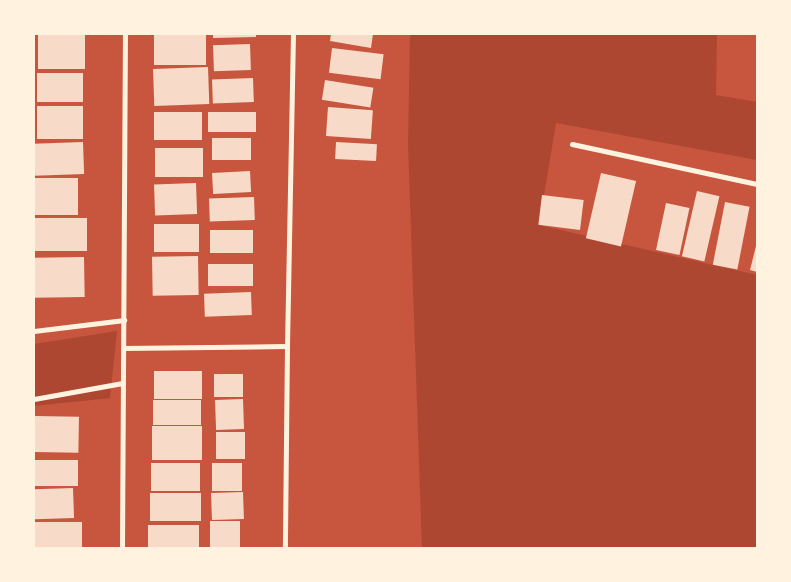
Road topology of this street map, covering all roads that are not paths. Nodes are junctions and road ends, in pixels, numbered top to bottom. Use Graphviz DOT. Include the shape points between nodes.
graph roads {
  1 [pos="125,34"];
  2 [pos="293,34"];
  3 [pos="572,144"];
  4 [pos="757,184"];
  5 [pos="124,320"];
  6 [pos="34,331"];
  7 [pos="287,346"];
  8 [pos="123,348"];
  9 [pos="123,383"];
  10 [pos="34,399"];
  11 [pos="122,548"];
  12 [pos="285,548"];
  1 -- 5 [label="street"];
  2 -- 7 [label="street"];
  3 -- 4 [label="street"];
  5 -- 6 [label="street"];
  5 -- 8 [label="street"];
  7 -- 8 [label="street"];
  7 -- 12 [label="street"];
  8 -- 9 [label="street"];
  9 -- 10 [label="street"];
  9 -- 11 [label="street"];
}
